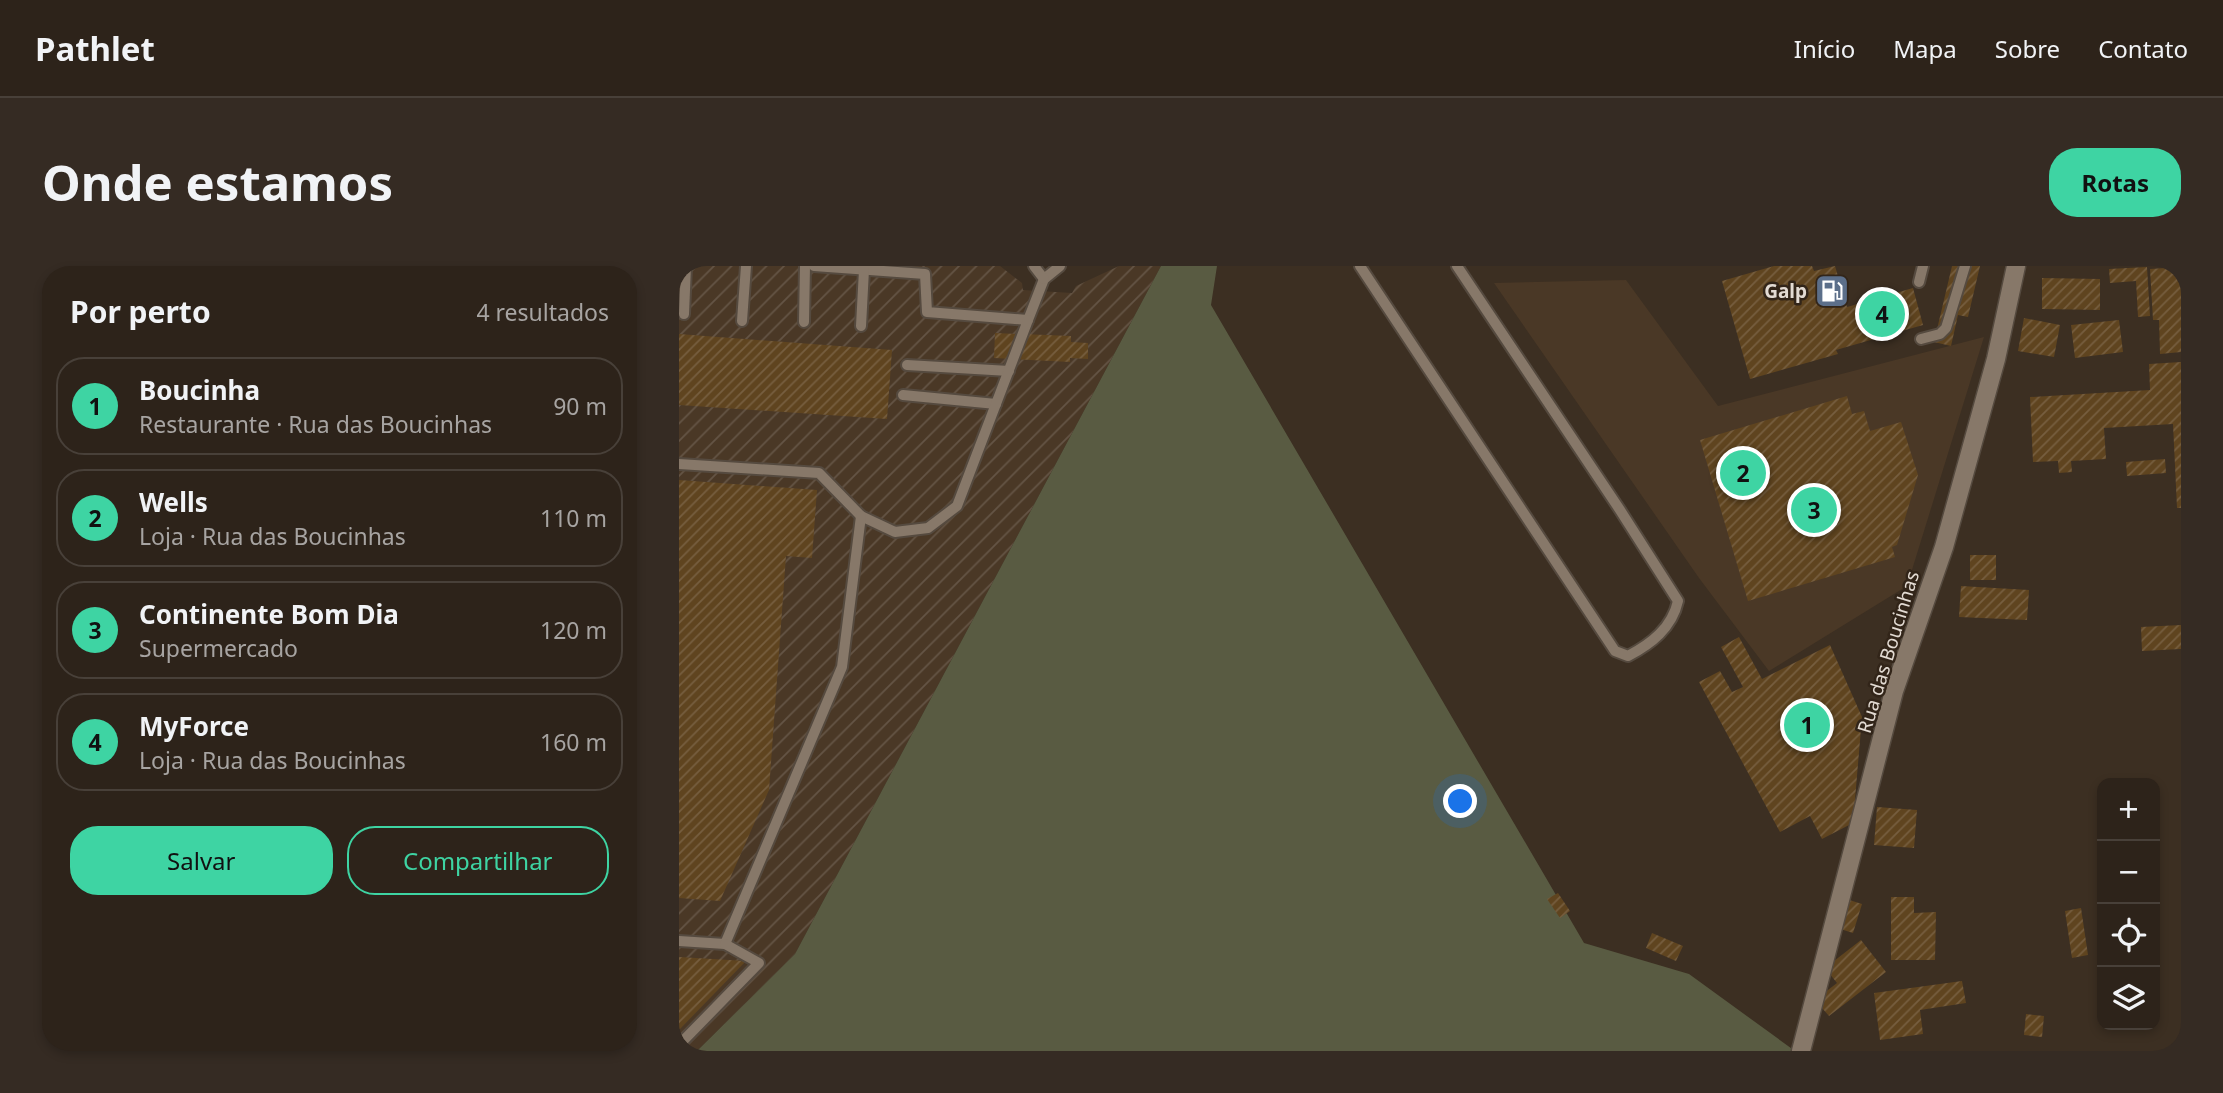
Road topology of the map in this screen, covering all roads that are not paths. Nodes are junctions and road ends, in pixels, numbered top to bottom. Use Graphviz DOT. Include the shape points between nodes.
graph roads {
  1 [pos="686,266"];
  2 [pos="746,266"];
  3 [pos="805,266"];
  4 [pos="814,266"];
  5 [pos="1034,266"];
  6 [pos="1059,266"];
  7 [pos="1360,266"];
  8 [pos="1457,266"];
  9 [pos="1923,266"];
  10 [pos="1965,266"];
  11 [pos="2016,266"];
  12 [pos="864,270"];
  13 [pos="1045,279"];
  14 [pos="1919,282"];
  15 [pos="684,314"];
  16 [pos="1028,320"];
  17 [pos="742,321"];
  18 [pos="804,322"];
  19 [pos="861,326"];
  20 [pos="1921,339"];
  21 [pos="907,366"];
  22 [pos="1009,371"];
  23 [pos="903,395"];
  24 [pos="996,404"];
  25 [pos="679,464"];
  26 [pos="861,516"];
  27 [pos="679,940"];
  28 [pos="725,944"];
  29 [pos="679,1045"];
  30 [pos="1801,1051"];
  1 -- 15 [label="lane"];
  2 -- 17 [label="lane"];
  3 -- 18 [label="lane"];
  4 -- 12 [label="lane"];
  5 -- 13 [label="lane"];
  6 -- 13 [label="lane"];
  7 -- 8 [label="lane" via="1615,651 1628,656 1662,632 1678,601"];
  9 -- 14 [label="lane"];
  10 -- 20 [label="lane" via="1946,328"];
  11 -- 30 [label="street, Rua das Boucinhas" via="1996,359 1944,547 1894,691"];
  12 -- 16 [label="lane" via="925,274 927,312"];
  12 -- 19 [label="lane"];
  13 -- 16 [label="lane"];
  16 -- 22 [label="lane"];
  21 -- 22 [label="lane"];
  22 -- 24 [label="lane"];
  23 -- 24 [label="lane"];
  24 -- 26 [label="lane" via="957,506 929,528 895,532"];
  25 -- 26 [label="lane" via="819,473"];
  26 -- 28 [label="lane" via="842,667"];
  27 -- 28 [label="lane"];
  28 -- 29 [label="lane" via="759,963"];
}
